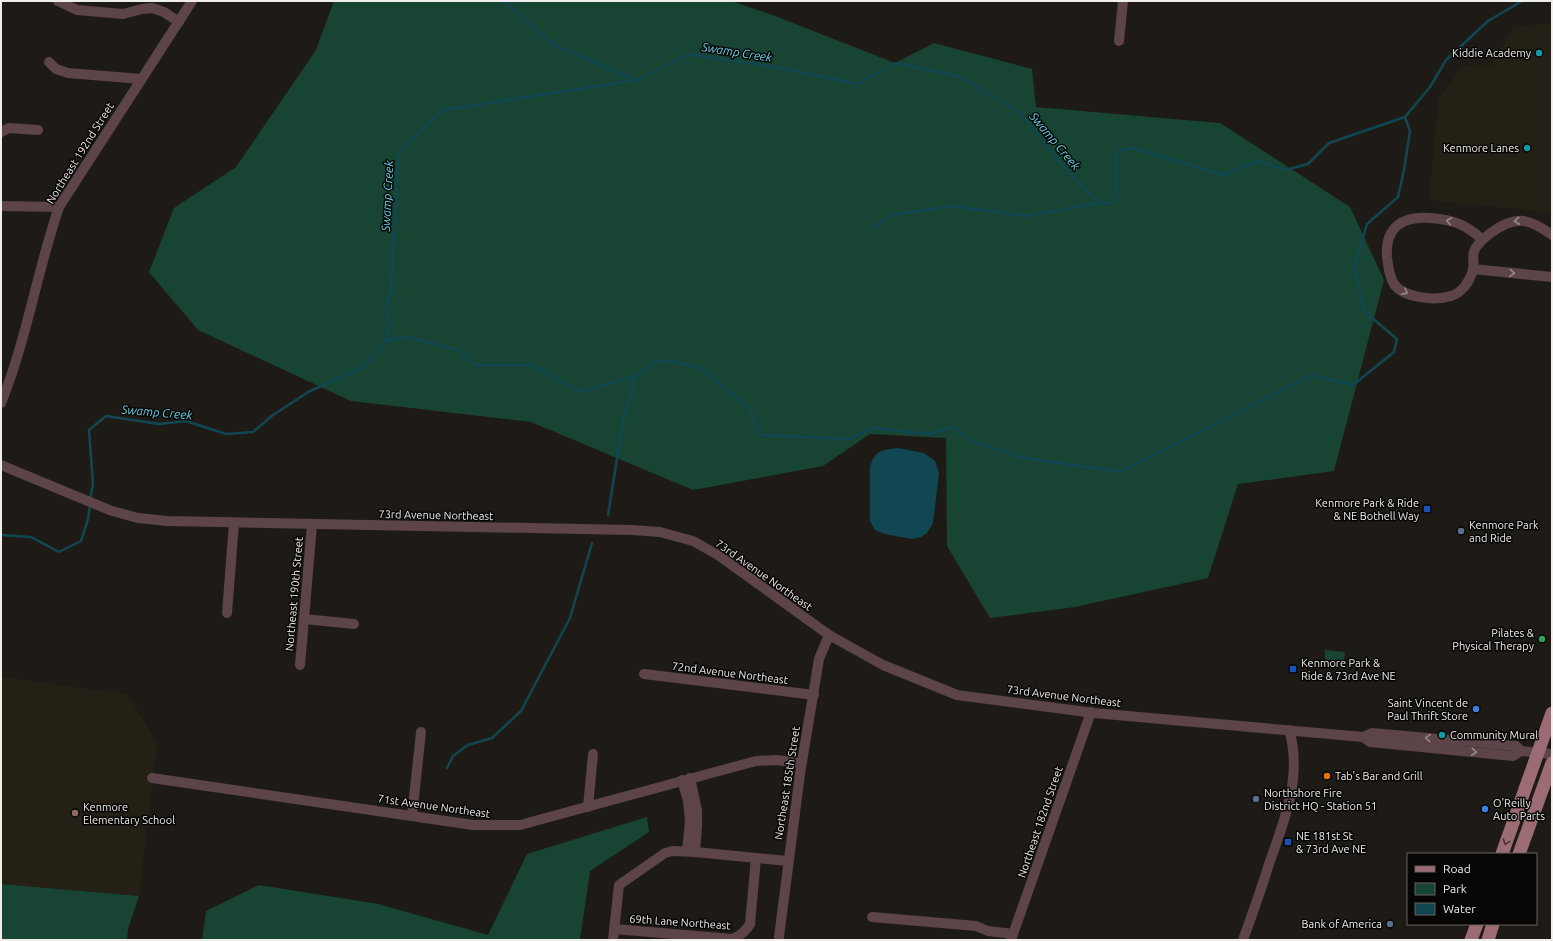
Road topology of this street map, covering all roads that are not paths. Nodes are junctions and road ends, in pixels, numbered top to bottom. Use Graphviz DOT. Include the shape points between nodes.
graph roads {
  1 [pos="58,1"];
  2 [pos="192,1"];
  3 [pos="1123,1"];
  4 [pos="179,22"];
  5 [pos="1119,41"];
  6 [pos="49,62"];
  7 [pos="141,79"];
  8 [pos="38,130"];
  9 [pos="1,132"];
  10 [pos="1,206"];
  11 [pos="59,207"];
  12 [pos="1552,235"];
  13 [pos="1482,239"];
  14 [pos="1473,269"];
  15 [pos="1552,277"];
  16 [pos="1,402"];
  17 [pos="1,465"];
  18 [pos="234,522"];
  19 [pos="312,524"];
  20 [pos="226,613"];
  21 [pos="304,619"];
  22 [pos="354,624"];
  23 [pos="829,635"];
  24 [pos="300,665"];
  25 [pos="644,674"];
  26 [pos="814,695"];
  27 [pos="1091,712"];
  28 [pos="1552,713"];
  29 [pos="1289,730"];
  30 [pos="421,732"];
  31 [pos="1538,753"];
  32 [pos="593,754"];
  33 [pos="1552,754"];
  34 [pos="1552,762"];
  35 [pos="802,763"];
  36 [pos="152,778"];
  37 [pos="686,779"];
  38 [pos="588,807"];
  39 [pos="412,816"];
  40 [pos="691,852"];
  41 [pos="1502,853"];
  42 [pos="1519,853"];
  43 [pos="756,858"];
  44 [pos="788,861"];
  45 [pos="872,917"];
  46 [pos="1477,925"];
  47 [pos="1494,925"];
  48 [pos="614,929"];
  49 [pos="779,937"];
  50 [pos="1012,937"];
  51 [pos="613,940"];
  52 [pos="1243,940"];
  53 [pos="1471,940"];
  54 [pos="1488,940"];
  1 -- 4 [label="street" via="77,10 123,14 152,8"];
  2 -- 4 [label="street, Northeast 192nd Street"];
  3 -- 5 [label="street"];
  4 -- 7 [label="street, Northeast 192nd Street"];
  6 -- 7 [label="street" via="56,69 68,73"];
  7 -- 11 [label="street, Northeast 192nd Street"];
  8 -- 9 [label="street" via="9,128"];
  10 -- 11 [label="street"];
  11 -- 16 [label="street, Northeast 192nd Street" via="20,348"];
  12 -- 13 [label="street, one-way" via="1532,222 1515,220 1504,224"];
  13 -- 14 [label="street" via="1474,249"];
  13 -- 14 [label="street, one-way" via="1454,221 1418,217 1394,227 1389,236 1388,268 1394,284 1404,293 1433,298 1457,294 1464,288"];
  14 -- 15 [label="street, one-way"];
  17 -- 18 [label="street, 73rd Avenue Northeast" via="100,507 138,518"];
  18 -- 19 [label="street, 73rd Avenue Northeast"];
  18 -- 20 [label="street"];
  19 -- 21 [label="street, Northeast 190th Street"];
  19 -- 23 [label="street, 73rd Avenue Northeast" via="660,532 693,541 718,555"];
  21 -- 22 [label="street"];
  21 -- 24 [label="street, Northeast 190th Street"];
  23 -- 26 [label="street, Northeast 185th Street" via="818,659"];
  23 -- 27 [label="street, 73rd Avenue Northeast" via="883,665 957,696"];
  25 -- 26 [label="street, 72nd Avenue Northeast"];
  26 -- 35 [label="street, Northeast 185th Street"];
  27 -- 29 [label="street, 73rd Avenue Northeast"];
  27 -- 50 [label="street, Northeast 182nd Street"];
  28 -- 31 [label="main road"];
  29 -- 31 [label="street, 73rd Avenue Northeast" via="1363,737 1372,733 1516,746 1521,751"];
  29 -- 52 [label="street" via="1293,743 1294,768 1290,804"];
  30 -- 39 [label="street"];
  31 -- 33 [label="street, 73rd Avenue Northeast"];
  31 -- 41 [label="main road, one-way"];
  32 -- 38 [label="street"];
  34 -- 42 [label="main road"];
  35 -- 37 [label="street, 71st Avenue Northeast" via="756,761"];
  35 -- 44 [label="street, Northeast 185th Street"];
  36 -- 39 [label="street, 71st Avenue Northeast"];
  37 -- 38 [label="street, 71st Avenue Northeast"];
  37 -- 40 [label="street" via="697,810 698,826"];
  38 -- 39 [label="street, 71st Avenue Northeast" via="520,825 473,825"];
  40 -- 43 [label="street"];
  40 -- 48 [label="street" via="665,853 619,885"];
  43 -- 44 [label="street"];
  43 -- 48 [label="street, 69th Lane Northeast" via="750,924 742,934 732,939"];
  44 -- 49 [label="street, Northeast 185th Street"];
  45 -- 50 [label="street" via="976,926"];
  46 -- 53 [label="main road"];
  47 -- 54 [label="main road"];
  48 -- 51 [label="street"];
}
